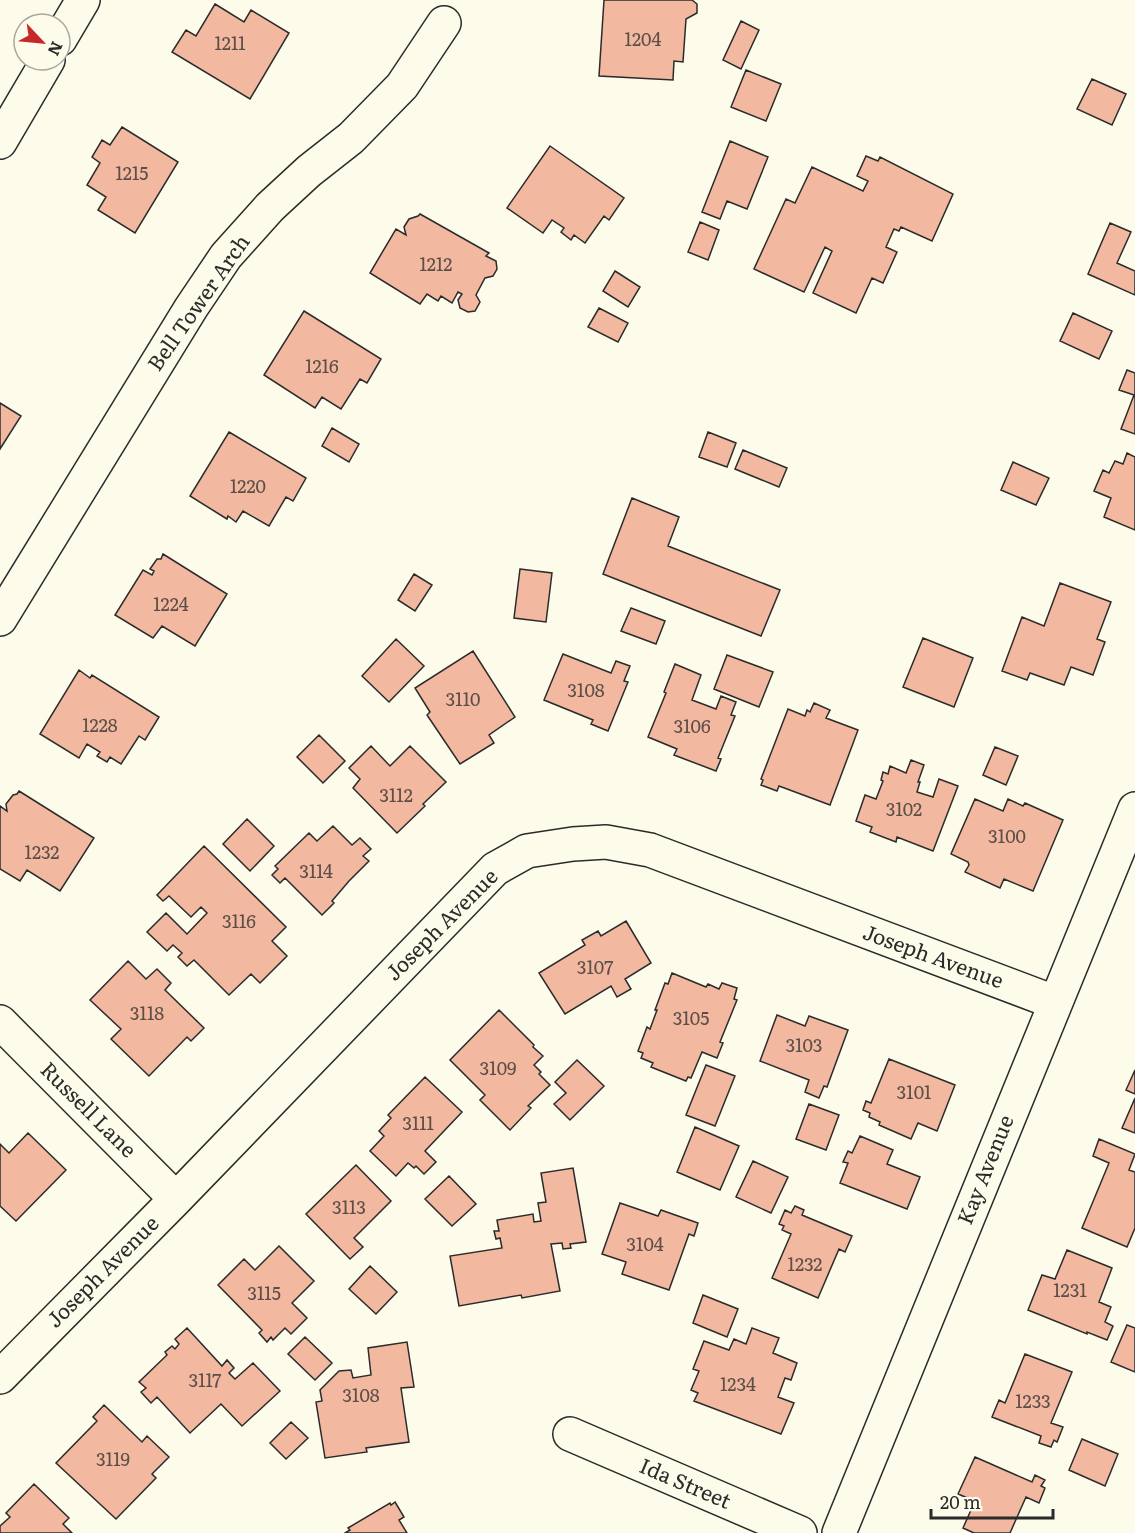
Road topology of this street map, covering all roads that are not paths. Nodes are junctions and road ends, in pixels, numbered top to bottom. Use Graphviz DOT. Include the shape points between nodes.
graph roads {
  1 [pos="83,0"];
  2 [pos="72,19"];
  3 [pos="444,23"];
  4 [pos="41,72"];
  5 [pos="0,142"];
  6 [pos="0,619"];
  7 [pos="1135,809"];
  8 [pos="1054,1002"];
  9 [pos="0,1022"];
  10 [pos="176,1199"];
  11 [pos="0,1377"];
  12 [pos="570,1434"];
  13 [pos="800,1533"];
  14 [pos="839,1533"];
  1 -- 2 [label="street"];
  3 -- 6 [label="street, Bell Tower Arch" via="402,86 351,138 270,207 226,256 190,308"];
  4 -- 5 [label="street"];
  7 -- 8 [label="street, Kay Avenue"];
  8 -- 10 [label="street, Joseph Avenue" via="650,850 606,842 527,851 495,868"];
  8 -- 14 [label="street, Kay Avenue"];
  9 -- 10 [label="street, Russell Lane"];
  10 -- 11 [label="street, Joseph Avenue"];
  12 -- 13 [label="street, Ida Street"];
}
